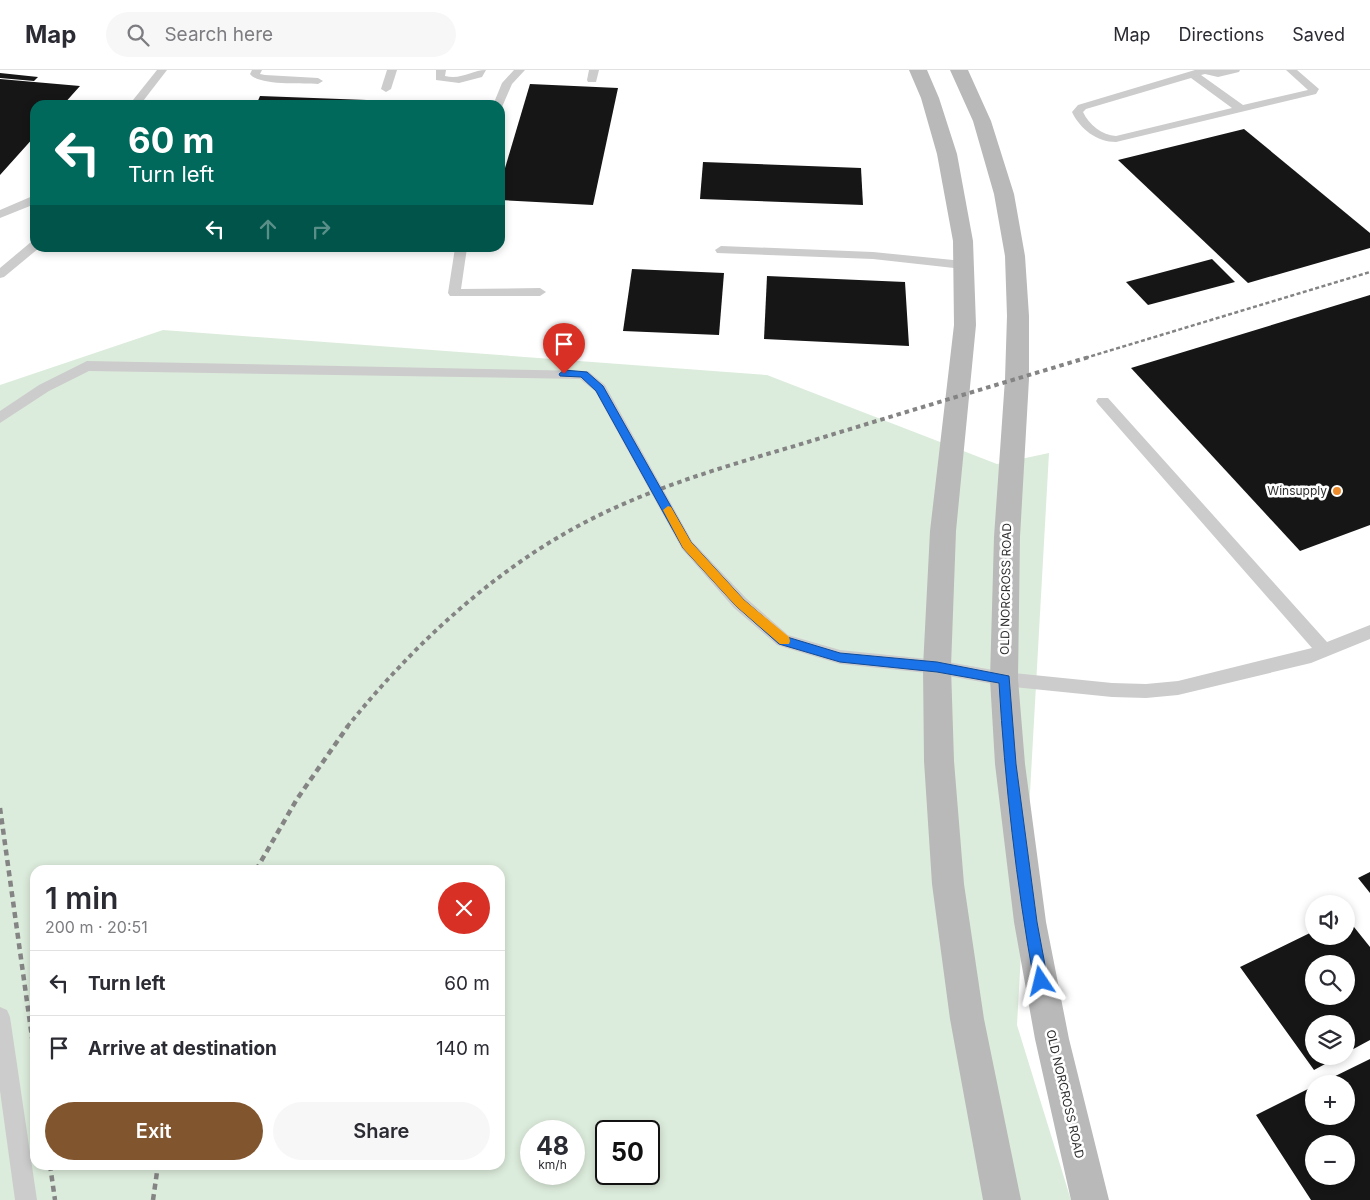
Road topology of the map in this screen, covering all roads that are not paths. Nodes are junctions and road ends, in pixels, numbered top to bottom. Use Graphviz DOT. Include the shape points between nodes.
graph roads {
  1 [pos="162,70"];
  2 [pos="257,70"];
  3 [pos="392,70"];
  4 [pos="441,70"];
  5 [pos="481,70"];
  6 [pos="520,70"];
  7 [pos="918,70"];
  8 [pos="959,70"];
  9 [pos="1235,70"];
  10 [pos="1291,70"];
  11 [pos="1199,72"];
  12 [pos="318,81"];
  13 [pos="386,89"];
  14 [pos="138,100"];
  15 [pos="500,100"];
  16 [pos="1241,109"];
  17 [pos="30,202"];
  18 [pos="0,214"];
  19 [pos="30,249"];
  20 [pos="721,250"];
  21 [pos="460,252"];
  22 [pos="963,265"];
  23 [pos="0,274"];
  24 [pos="540,292"];
  25 [pos="1103,401"];
  26 [pos="0,418"];
  27 [pos="1370,632"];
  28 [pos="1324,651"];
  29 [pos="937,667"];
  30 [pos="1004,679"];
  31 [pos="0,1017"];
  32 [pos="26,1200"];
  33 [pos="1002,1200"];
  34 [pos="1090,1200"];
  1 -- 14 [label="lane"];
  2 -- 12 [label="lane" via="255,74 264,78"];
  3 -- 13 [label="lane"];
  4 -- 5 [label="lane" via="440,78 450,80 472,78"];
  6 -- 15 [label="lane" via="507,83"];
  7 -- 22 [label="main road" via="947,154 963,241"];
  8 -- 30 [label="main road, OLD NORCROSS ROAD" via="982,121 1004,194 1015,256 1017,379 1007,537"];
  9 -- 11 [label="lane" via="1218,74"];
  10 -- 16 [label="lane" via="1311,85 1312,92"];
  11 -- 16 [label="lane"];
  11 -- 16 [label="lane" via="1082,107 1077,112 1079,118 1110,140"];
  17 -- 18 [label="lane"];
  19 -- 23 [label="lane"];
  20 -- 22 [label="lane" via="880,256"];
  21 -- 24 [label="lane" via="454,293"];
  22 -- 29 [label="main road" via="965,325 943,531"];
  25 -- 28 [label="lane"];
  26 -- 29 [label="lane" via="44,388 87,366 584,374 600,388 687,545 740,603 783,640 840,657"];
  27 -- 28 [label="lane"];
  28 -- 30 [label="lane" via="1178,688 1146,691"];
  29 -- 30 [label="lane"];
  29 -- 33 [label="main road" via="939,761 948,884 967,1019"];
  30 -- 34 [label="main road, OLD NORCROSS ROAD" via="1010,764 1030,922 1052,1039"];
  31 -- 32 [label="lane"];
}
